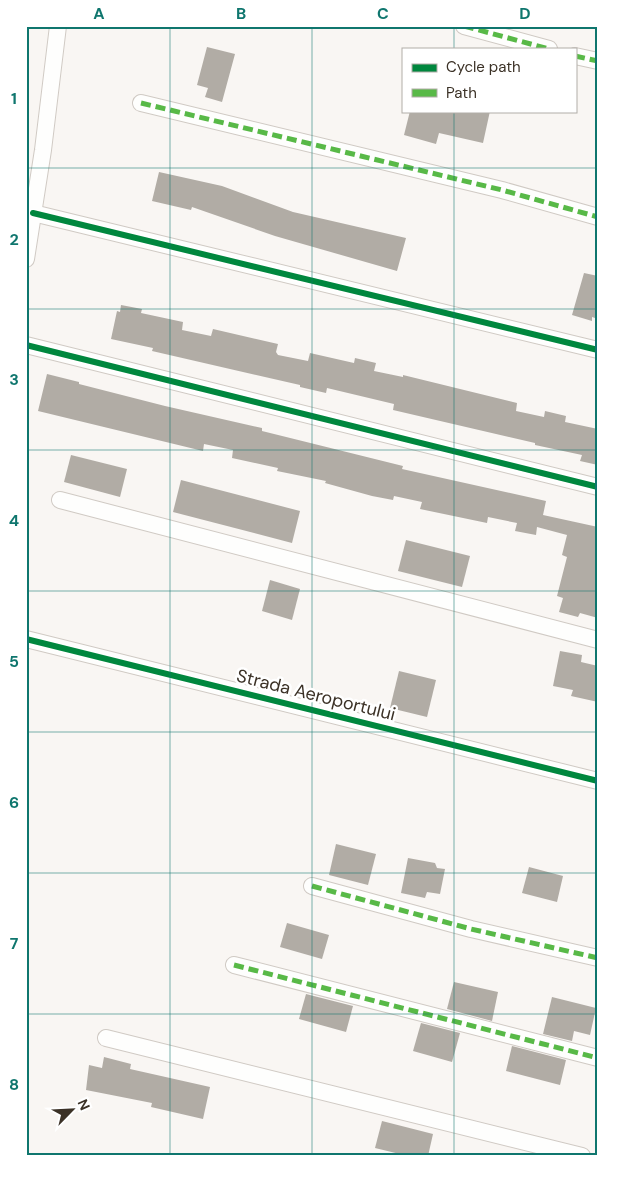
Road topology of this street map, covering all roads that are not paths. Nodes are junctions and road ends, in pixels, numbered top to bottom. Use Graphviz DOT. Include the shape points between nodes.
graph roads {
  1 [pos="58,26"];
  2 [pos="464,26"];
  3 [pos="545,48"];
  4 [pos="576,56"];
  5 [pos="598,61"];
  6 [pos="141,103"];
  7 [pos="33,213"];
  8 [pos="598,217"];
  9 [pos="26,259"];
  10 [pos="26,345"];
  11 [pos="598,350"];
  12 [pos="598,487"];
  13 [pos="60,500"];
  14 [pos="26,639"];
  15 [pos="598,640"];
  16 [pos="598,781"];
  17 [pos="312,886"];
  18 [pos="598,958"];
  19 [pos="234,965"];
  20 [pos="106,1038"];
  21 [pos="598,1058"];
  22 [pos="582,1156"];
  1 -- 7 [label="street"];
  2 -- 3 [label="street"];
  4 -- 5 [label="street"];
  6 -- 8 [label="street" via="502,190"];
  7 -- 9 [label="street"];
  7 -- 11 [label="street"];
  10 -- 12 [label="street"];
  13 -- 15 [label="street"];
  14 -- 16 [label="street, Strada Aeroportului"];
  17 -- 18 [label="street"];
  19 -- 21 [label="street"];
  20 -- 22 [label="street"];
}
